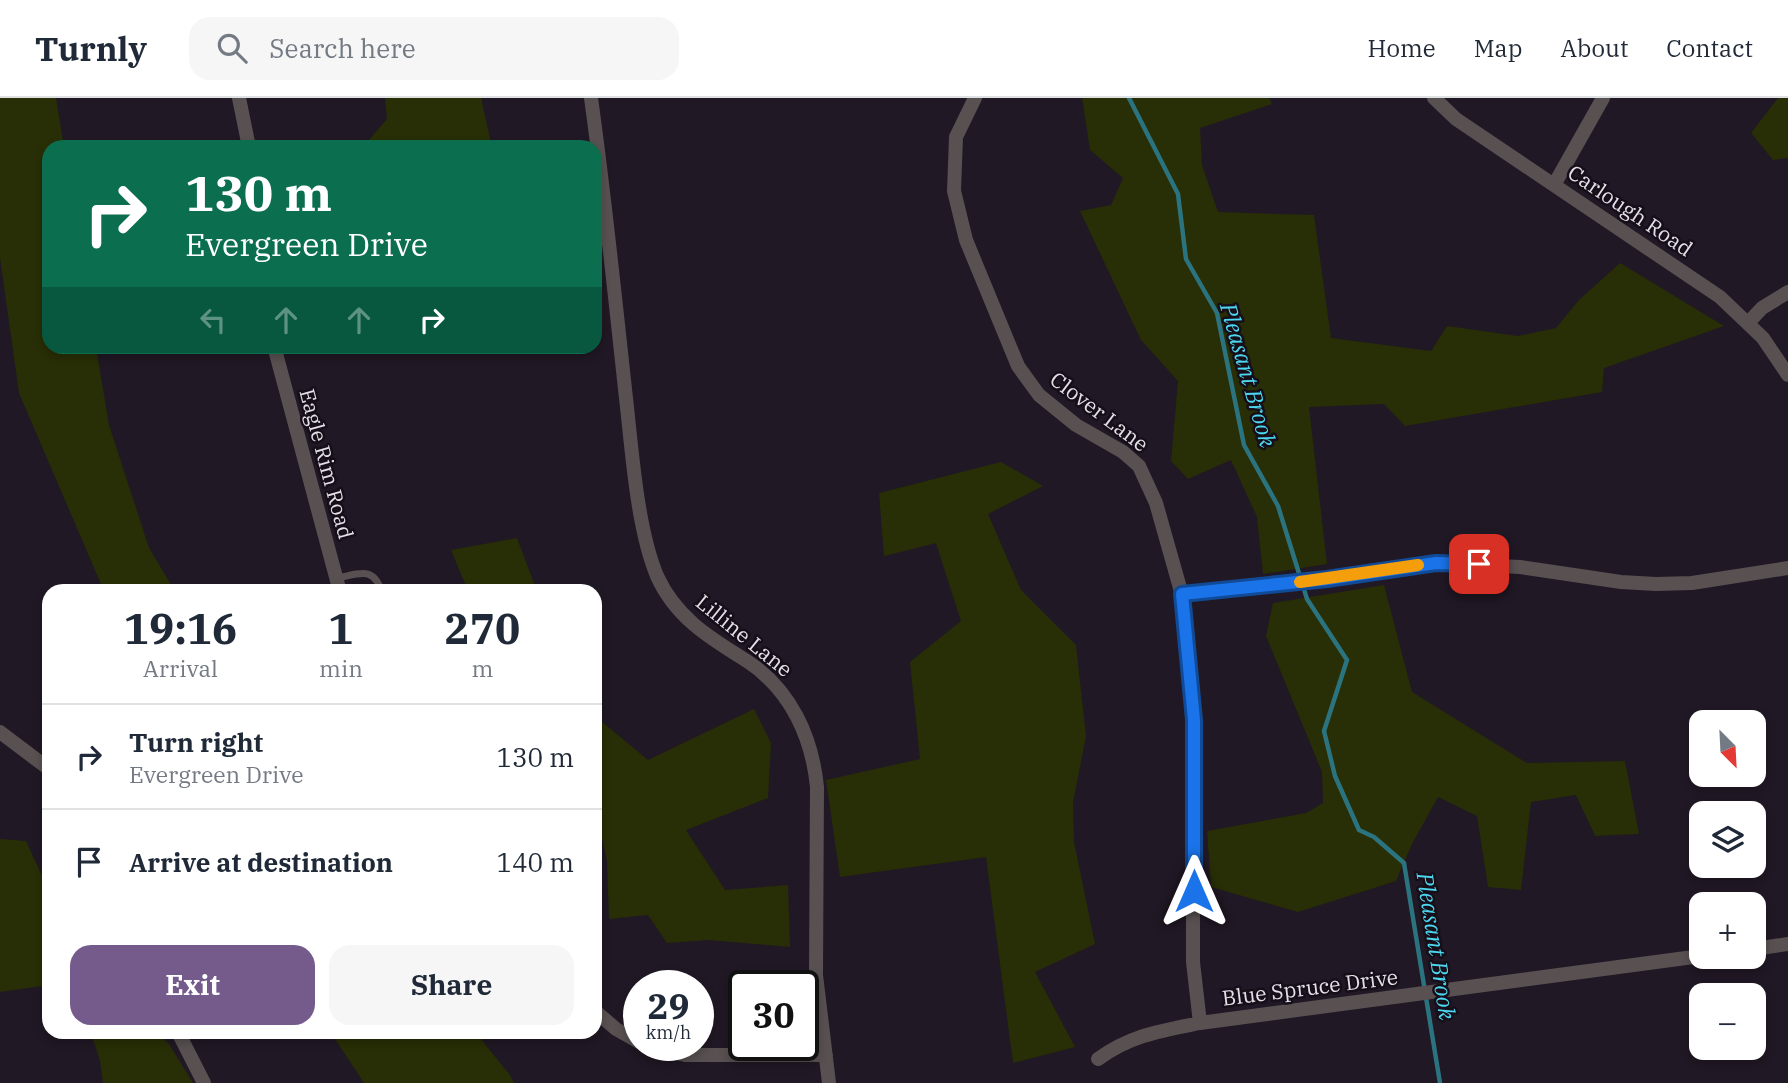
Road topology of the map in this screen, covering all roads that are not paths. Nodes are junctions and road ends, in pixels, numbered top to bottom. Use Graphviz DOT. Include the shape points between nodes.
graph roads {
  1 [pos="239,98"];
  2 [pos="591,98"];
  3 [pos="975,98"];
  4 [pos="1434,98"];
  5 [pos="1603,98"];
  6 [pos="248,140"];
  7 [pos="596,140"];
  8 [pos="1554,185"];
  9 [pos="602,192"];
  10 [pos="1788,292"];
  11 [pos="1748,323"];
  12 [pos="276,354"];
  13 [pos="1788,375"];
  14 [pos="1788,568"];
  15 [pos="338,584"];
  16 [pos="340,584"];
  17 [pos="380,584"];
  18 [pos="1182,594"];
  19 [pos="0,732"];
  20 [pos="42,764"];
  21 [pos="1788,944"];
  22 [pos="1766,947"];
  23 [pos="1689,958"];
  24 [pos="602,1017"];
  25 [pos="1200,1023"];
  26 [pos="623,1033"];
  27 [pos="182,1039"];
  28 [pos="714,1055"];
  29 [pos="826,1055"];
  30 [pos="1098,1059"];
  31 [pos="204,1083"];
  32 [pos="829,1083"];
  1 -- 6 [label="street"];
  2 -- 7 [label="street, Lilline Lane"];
  3 -- 18 [label="street, Clover Lane" via="956,137 954,191 966,240 1018,366 1040,395 1076,425 1139,466 1156,503"];
  4 -- 8 [label="street, Carlough Road" via="1456,119"];
  5 -- 8 [label="street"];
  8 -- 11 [label="street, Carlough Road" via="1720,297"];
  9 -- 29 [label="street, Lilline Lane" via="649,555 670,598 687,620 749,662 785,696 807,736 814,762 816,975"];
  10 -- 11 [label="street"];
  11 -- 13 [label="street, Carlough Road"];
  12 -- 15 [label="street, Eagle Rim Road"];
  14 -- 18 [label="street" via="1657,584 1520,567 1436,563"];
  16 -- 17 [label="lane" via="365,572"];
  18 -- 25 [label="street, Clover Lane" via="1194,720 1193,962"];
  19 -- 20 [label="street"];
  21 -- 22 [label="street"];
  23 -- 25 [label="street, Blue Spruce Drive"];
  24 -- 26 [label="street"];
  25 -- 30 [label="street, Blue Spruce Drive" via="1141,1035"];
  27 -- 31 [label="street"];
  28 -- 29 [label="street"];
  29 -- 32 [label="street, Lilline Lane"];
}
